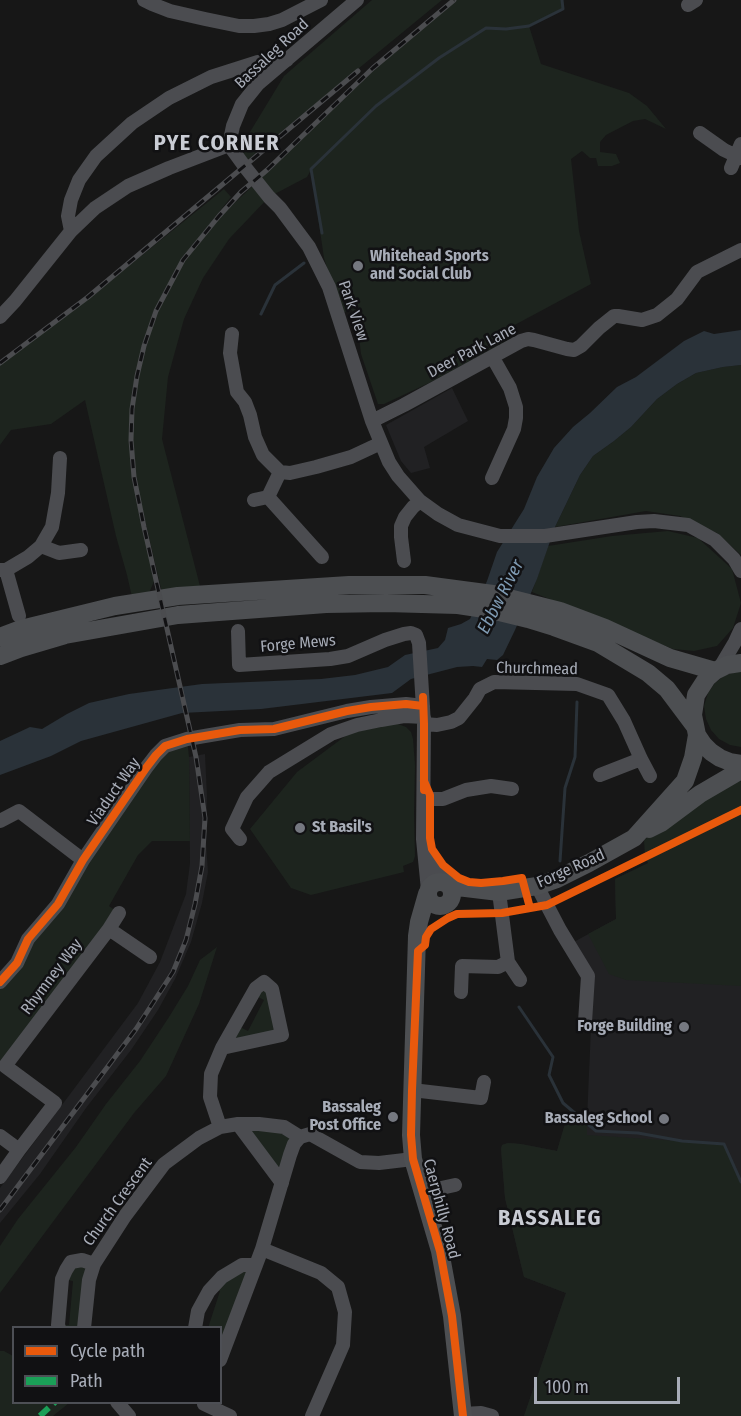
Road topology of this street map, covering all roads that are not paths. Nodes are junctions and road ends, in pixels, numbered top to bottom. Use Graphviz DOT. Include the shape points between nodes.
graph roads {
  1 [pos="144,0"];
  2 [pos="321,0"];
  3 [pos="357,0"];
  4 [pos="287,60"];
  5 [pos="700,134"];
  6 [pos="229,145"];
  7 [pos="737,156"];
  8 [pos="71,231"];
  9 [pos="741,250"];
  10 [pos="0,316"];
  11 [pos="232,334"];
  12 [pos="493,358"];
  13 [pos="372,421"];
  14 [pos="381,443"];
  15 [pos="60,458"];
  16 [pos="280,472"];
  17 [pos="492,478"];
  18 [pos="268,496"];
  19 [pos="254,500"];
  20 [pos="420,501"];
  21 [pos="41,546"];
  22 [pos="81,550"];
  23 [pos="322,557"];
  24 [pos="404,561"];
  25 [pos="3,570"];
  26 [pos="741,571"];
  27 [pos="461,597"];
  28 [pos="531,611"];
  29 [pos="19,616"];
  30 [pos="741,629"];
  31 [pos="238,631"];
  32 [pos="0,637"];
  33 [pos="419,644"];
  34 [pos="0,656"];
  35 [pos="741,663"];
  36 [pos="717,670"];
  37 [pos="424,711"];
  38 [pos="696,730"];
  39 [pos="641,759"];
  40 [pos="741,764"];
  41 [pos="741,770"];
  42 [pos="600,775"];
  43 [pos="650,776"];
  44 [pos="512,789"];
  45 [pos="424,800"];
  46 [pos="0,821"];
  47 [pos="639,833"];
  48 [pos="240,839"];
  49 [pos="424,850"];
  50 [pos="83,860"];
  51 [pos="537,886"];
  52 [pos="499,892"];
  53 [pos="439,896"];
  54 [pos="119,913"];
  55 [pos="109,929"];
  56 [pos="150,957"];
  57 [pos="507,962"];
  58 [pos="520,980"];
  59 [pos="0,982"];
  60 [pos="461,992"];
  61 [pos="585,1022"];
  62 [pos="222,1048"];
  63 [pos="484,1082"];
  64 [pos="412,1090"];
  65 [pos="238,1124"];
  66 [pos="220,1126"];
  67 [pos="0,1136"];
  68 [pos="300,1137"];
  69 [pos="19,1150"];
  70 [pos="413,1159"];
  71 [pos="0,1177"];
  72 [pos="282,1183"];
  73 [pos="455,1185"];
  74 [pos="423,1192"];
  75 [pos="262,1249"];
  76 [pos="94,1264"];
  77 [pos="256,1265"];
  78 [pos="58,1326"];
  79 [pos="84,1326"];
  80 [pos="195,1326"];
  81 [pos="222,1355"];
  82 [pos="119,1404"];
  83 [pos="202,1407"];
  84 [pos="463,1415"];
  85 [pos="129,1416"];
  86 [pos="230,1416"];
  87 [pos="312,1416"];
  88 [pos="492,1416"];
  1 -- 2 [label="street" via="170,11 254,26 282,20"];
  3 -- 4 [label="street, Bassaleg Road"];
  4 -- 6 [label="street, Bassaleg Road" via="258,84 242,104"];
  4 -- 8 [label="street" via="258,62 211,77 132,123 96,156 79,180 68,216"];
  5 -- 7 [label="street"];
  6 -- 8 [label="street" via="128,186 95,208"];
  6 -- 13 [label="street, Park View" via="309,247 329,287"];
  8 -- 10 [label="street"];
  9 -- 12 [label="street, Deer Park Lane" via="698,272 677,299 657,315 642,320 616,316 574,350 528,339"];
  11 -- 16 [label="street" via="230,353 237,392 245,402 263,455"];
  12 -- 13 [label="street, Deer Park Lane"];
  12 -- 17 [label="street" via="510,388 516,418"];
  13 -- 14 [label="street, Park View"];
  14 -- 16 [label="street" via="351,457"];
  14 -- 20 [label="street, Park View" via="398,476"];
  15 -- 21 [label="street" via="52,526"];
  16 -- 18 [label="street"];
  18 -- 19 [label="street"];
  18 -- 23 [label="street"];
  20 -- 24 [label="street" via="403,521 400,537"];
  20 -- 26 [label="street, Park View" via="458,525 501,536 545,536 636,522 688,525 715,540"];
  21 -- 22 [label="street" via="59,553"];
  21 -- 25 [label="street"];
  25 -- 29 [label="street"];
  27 -- 28 [label="main road" via="491,610"];
  27 -- 32 [label="main road" via="425,585 349,585 178,596 115,606"];
  27 -- 34 [label="main road" via="178,615 65,634"];
  28 -- 36 [label="main road" via="560,611 670,658"];
  28 -- 38 [label="main road" via="554,627 598,643 648,673 667,689"];
  30 -- 36 [label="street"];
  31 -- 33 [label="street, Forge Mews" via="239,665 339,658 411,633"];
  33 -- 37 [label="street, Caerphilly Road"];
  35 -- 36 [label="main road"];
  36 -- 38 [label="main road, Forge Road" via="696,695"];
  37 -- 39 [label="street, Churchmead" via="436,725 459,718 480,689 495,682 577,684 608,695"];
  37 -- 45 [label="street, Caerphilly Road"];
  37 -- 48 [label="street" via="331,734 269,772 247,796 232,829"];
  37 -- 50 [label="street, Viaduct Way" via="406,704 371,707 274,729 240,730 165,746"];
  38 -- 40 [label="main road" via="711,752"];
  38 -- 47 [label="main road, Forge Road" via="685,781"];
  39 -- 42 [label="street"];
  39 -- 43 [label="street, Churchmead"];
  41 -- 47 [label="main road, Forge Road" via="661,823"];
  44 -- 45 [label="street" via="491,786"];
  45 -- 49 [label="street, Caerphilly Road"];
  46 -- 50 [label="street" via="19,804"];
  47 -- 51 [label="main road, Forge Road" via="589,864"];
  49 -- 53 [label="street"];
  49 -- 53 [label="street, Caerphilly Road"];
  50 -- 59 [label="street, Viaduct Way" via="58,904 28,939 17,963"];
  51 -- 52 [label="main road, Forge Road"];
  51 -- 61 [label="street" via="588,976"];
  52 -- 53 [label="main road, Forge Road"];
  52 -- 57 [label="street"];
  53 -- 64 [label="main road, Caerphilly Road" via="419,922"];
  54 -- 55 [label="street, Rhymney Way"];
  55 -- 56 [label="street"];
  55 -- 69 [label="street, Rhymney Way" via="6,1066 55,1103"];
  57 -- 58 [label="street"];
  57 -- 60 [label="street" via="498,967 462,966"];
  62 -- 62 [label="street" via="282,1035 272,988 264,982 256,988"];
  62 -- 66 [label="street" via="211,1074 210,1096"];
  63 -- 64 [label="street" via="481,1098"];
  64 -- 70 [label="main road, Caerphilly Road"];
  65 -- 66 [label="street, Church Crescent"];
  65 -- 68 [label="street, Church Crescent" via="284,1127"];
  65 -- 72 [label="street"];
  66 -- 76 [label="street, Church Crescent" via="164,1164"];
  67 -- 69 [label="street"];
  68 -- 70 [label="street, Church Crescent" via="310,1134 360,1162 379,1164"];
  68 -- 72 [label="street" via="294,1144"];
  69 -- 71 [label="street, Rhymney Way"];
  70 -- 74 [label="main road, Caerphilly Road"];
  72 -- 75 [label="street"];
  73 -- 74 [label="street"];
  74 -- 84 [label="main road, Caerphilly Road" via="440,1251 452,1316"];
  75 -- 77 [label="street"];
  75 -- 87 [label="street" via="321,1273 338,1287 345,1312 343,1345"];
  76 -- 78 [label="street, Church Crescent" via="71,1262 66,1270"];
  76 -- 79 [label="street, Church Crescent"];
  77 -- 80 [label="street" via="242,1265 222,1277 198,1311"];
  77 -- 81 [label="street"];
  82 -- 85 [label="street"];
  83 -- 86 [label="street"];
  84 -- 88 [label="street"];
}
